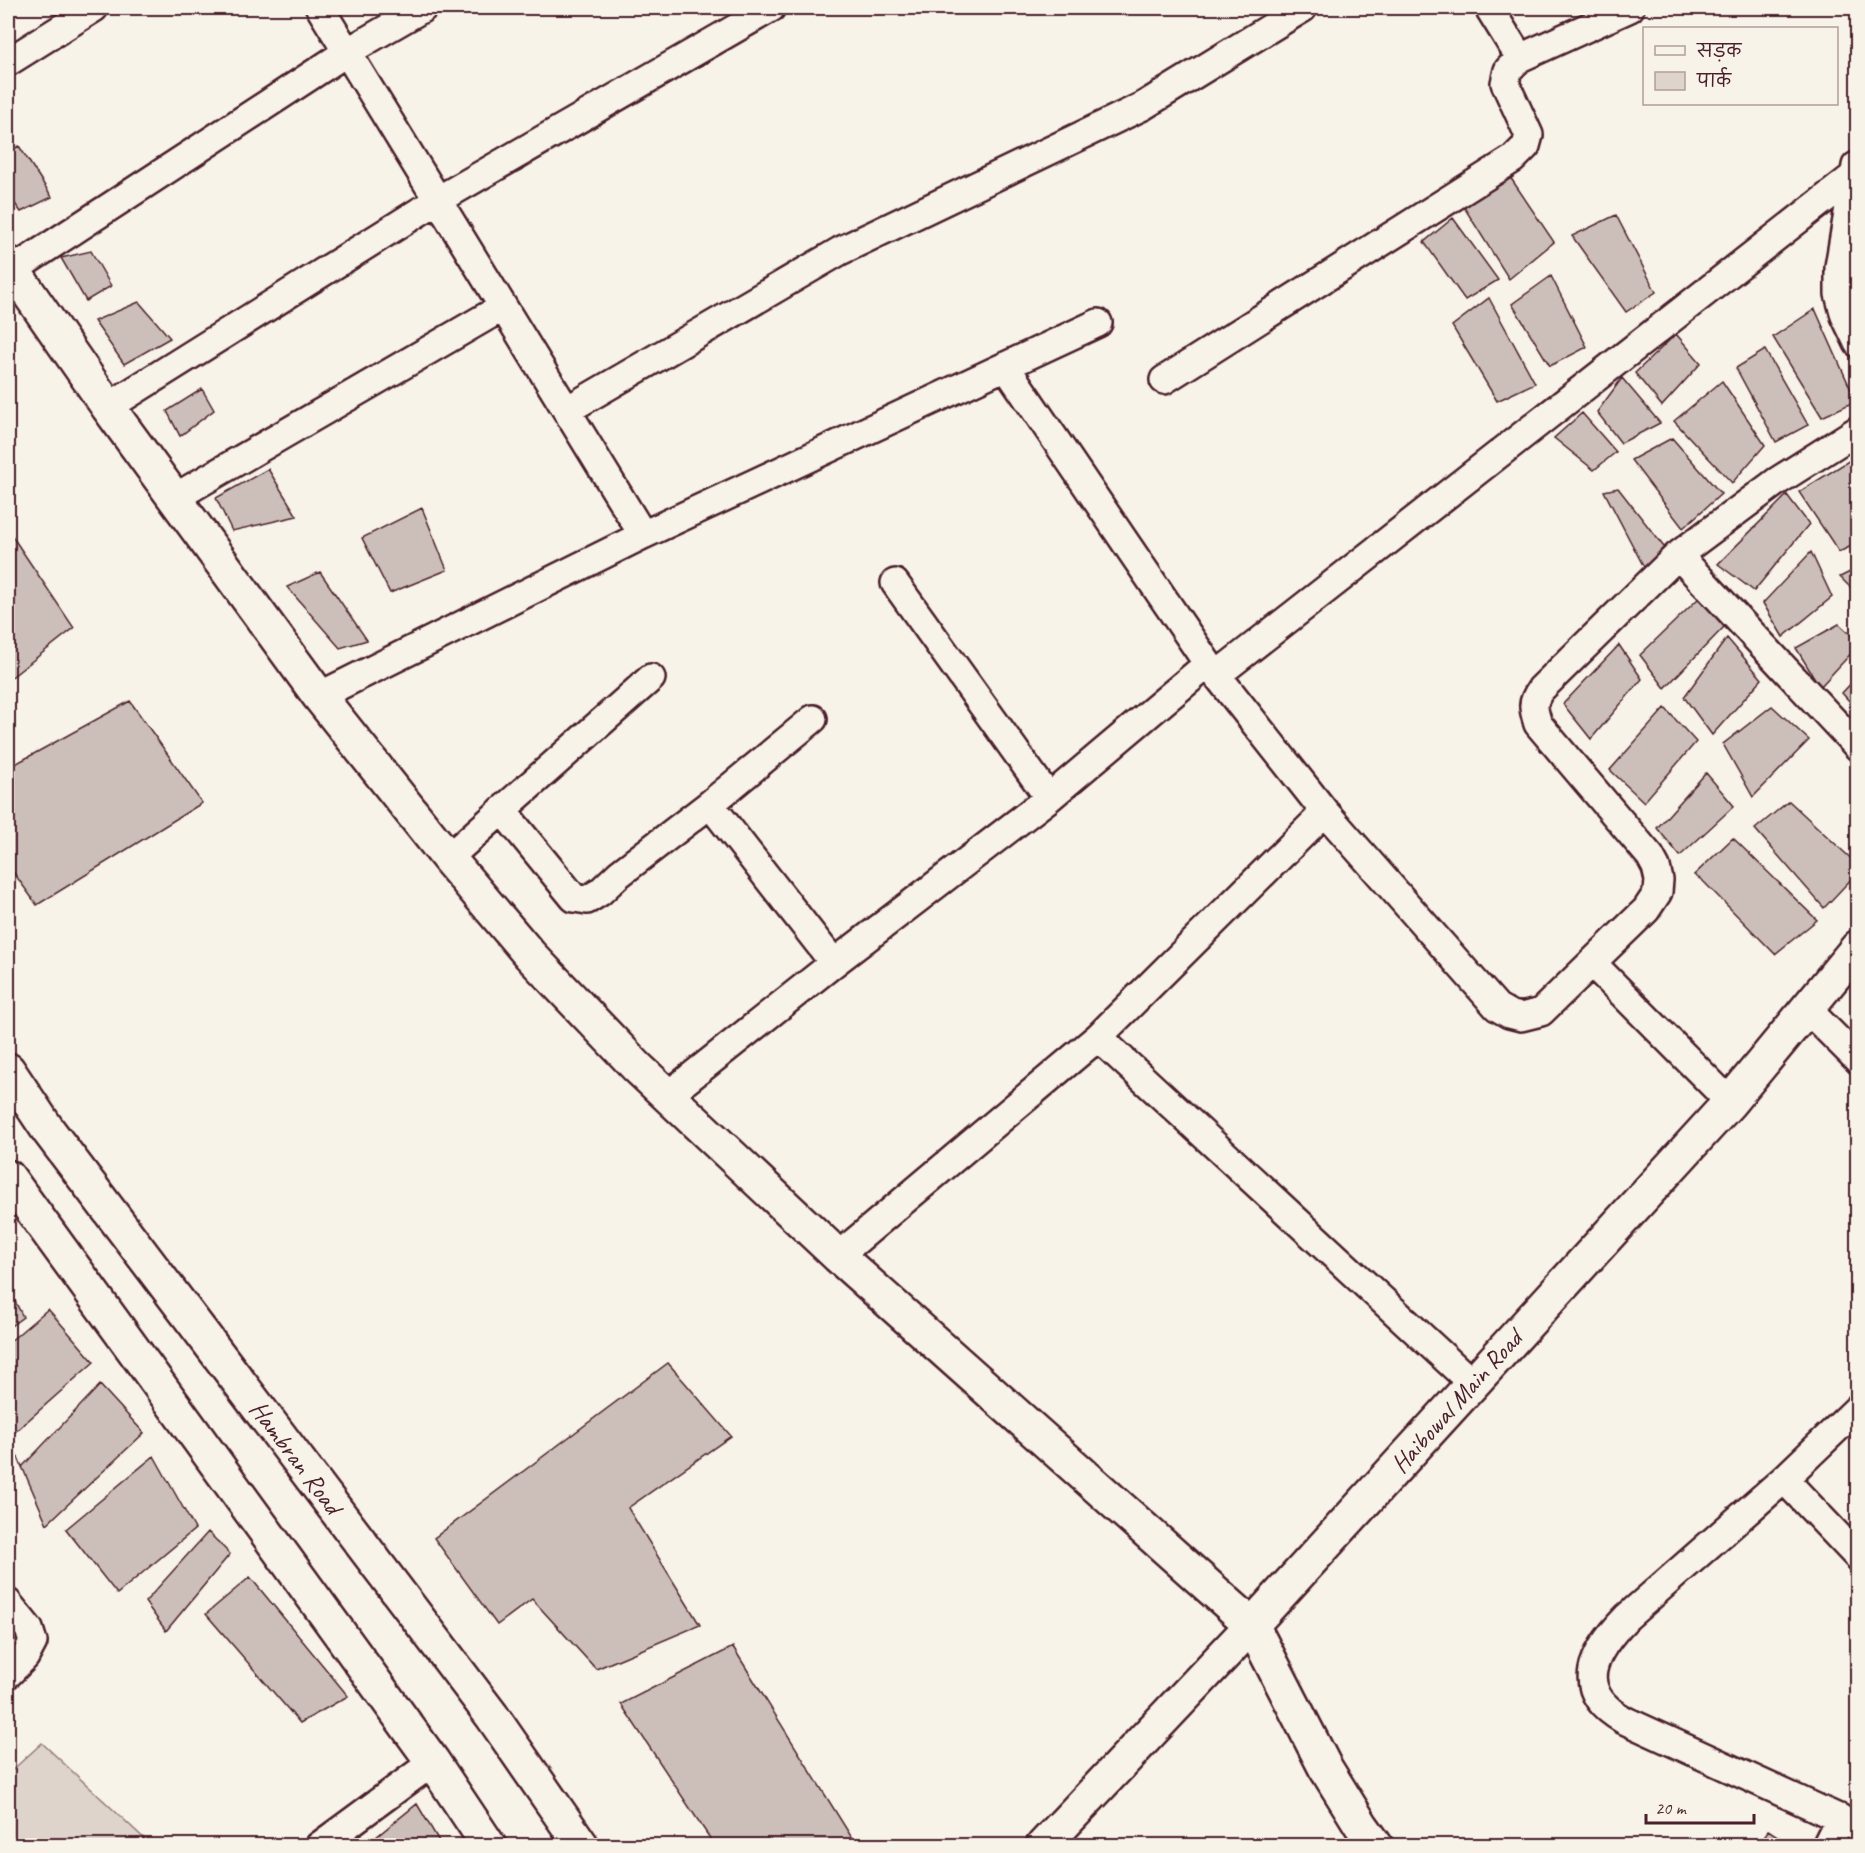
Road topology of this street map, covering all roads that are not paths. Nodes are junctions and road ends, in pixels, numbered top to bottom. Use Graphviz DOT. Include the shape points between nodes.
graph roads {
  1 [pos="94,8"];
  2 [pos="320,8"];
  3 [pos="423,8"];
  4 [pos="771,8"];
  5 [pos="1303,8"];
  6 [pos="1489,8"];
  7 [pos="1630,8"];
  8 [pos="347,52"];
  9 [pos="1520,58"];
  10 [pos="8,62"];
  11 [pos="1856,167"];
  12 [pos="438,200"];
  13 [pos="10,267"];
  14 [pos="503,307"];
  15 [pos="1098,323"];
  16 [pos="1857,343"];
  17 [pos="1006,366"];
  18 [pos="1164,380"];
  19 [pos="108,407"];
  20 [pos="567,410"];
  21 [pos="1857,430"];
  22 [pos="174,498"];
  23 [pos="643,535"];
  24 [pos="1678,555"];
  25 [pos="895,583"];
  26 [pos="1213,669"];
  27 [pos="651,678"];
  28 [pos="319,696"];
  29 [pos="813,719"];
  30 [pos="1857,747"];
  31 [pos="1049,798"];
  32 [pos="710,804"];
  33 [pos="502,810"];
  34 [pos="1325,812"];
  35 [pos="448,858"];
  36 [pos="1857,947"];
  37 [pos="834,963"];
  38 [pos="1592,963"];
  39 [pos="1806,1008"];
  40 [pos="1098,1037"];
  41 [pos="1857,1060"];
  42 [pos="8,1070"];
  43 [pos="668,1095"];
  44 [pos="1730,1102"];
  45 [pos="8,1177"];
  46 [pos="838,1256"];
  47 [pos="1472,1383"];
  48 [pos="1857,1408"];
  49 [pos="1784,1479"];
  50 [pos="1856,1553"];
  51 [pos="8,1603"];
  52 [pos="1252,1625"];
  53 [pos="8,1674"];
  54 [pos="433,1762"];
  55 [pos="1849,1822"];
  56 [pos="319,1845"];
  57 [pos="489,1845"];
  58 [pos="582,1845"];
  59 [pos="1043,1845"];
  60 [pos="1376,1845"];
  61 [pos="1826,1845"];
  1 -- 10 [label="street"];
  2 -- 8 [label="street"];
  3 -- 8 [label="street"];
  4 -- 12 [label="street"];
  5 -- 20 [label="street" via="1143,106 840,251"];
  6 -- 9 [label="street"];
  7 -- 9 [label="street"];
  8 -- 12 [label="street"];
  8 -- 13 [label="street"];
  9 -- 18 [label="street" via="1508,70 1506,83 1528,135 1526,146 1513,159"];
  11 -- 16 [label="street" via="1839,267 1839,294"];
  11 -- 26 [label="street"];
  12 -- 14 [label="street"];
  12 -- 19 [label="street"];
  13 -- 19 [label="street"];
  14 -- 20 [label="street"];
  14 -- 22 [label="street"];
  15 -- 17 [label="street"];
  17 -- 23 [label="street"];
  17 -- 26 [label="street"];
  19 -- 22 [label="street"];
  20 -- 23 [label="street"];
  21 -- 24 [label="street" via="1776,482"];
  22 -- 28 [label="street"];
  23 -- 28 [label="street"];
  24 -- 30 [label="street"];
  24 -- 38 [label="street" via="1535,697 1533,708 1538,724 1650,856 1659,880 1658,892 1646,910"];
  25 -- 31 [label="street"];
  26 -- 31 [label="street"];
  26 -- 34 [label="street"];
  27 -- 33 [label="street"];
  28 -- 35 [label="street"];
  29 -- 32 [label="street"];
  31 -- 37 [label="street"];
  32 -- 33 [label="street" via="587,900 574,898"];
  32 -- 37 [label="street"];
  33 -- 35 [label="street"];
  34 -- 38 [label="street" via="1497,1007 1509,1014 1521,1017 1541,1012"];
  34 -- 40 [label="street"];
  35 -- 43 [label="street" via="530,955"];
  36 -- 39 [label="street, Haibowal Main Road"];
  37 -- 43 [label="street"];
  38 -- 44 [label="street"];
  39 -- 41 [label="street"];
  39 -- 44 [label="street, Haibowal Main Road"];
  40 -- 46 [label="street"];
  40 -- 47 [label="street"];
  42 -- 58 [label="street, Hambran Road" via="48,1130 492,1716"];
  43 -- 46 [label="street"];
  44 -- 47 [label="street, Haibowal Main Road"];
  45 -- 54 [label="street"];
  46 -- 52 [label="street"];
  47 -- 52 [label="street, Haibowal Main Road"];
  48 -- 49 [label="street"];
  49 -- 50 [label="street"];
  49 -- 55 [label="street" via="1615,1630 1595,1662 1592,1687 1609,1712 1624,1720"];
  51 -- 53 [label="street" via="29,1629 33,1642"];
  52 -- 59 [label="street, Haibowal Main Road"];
  52 -- 60 [label="street" via="1325,1767"];
  54 -- 56 [label="street"];
  54 -- 57 [label="street"];
  55 -- 61 [label="street"];
}
